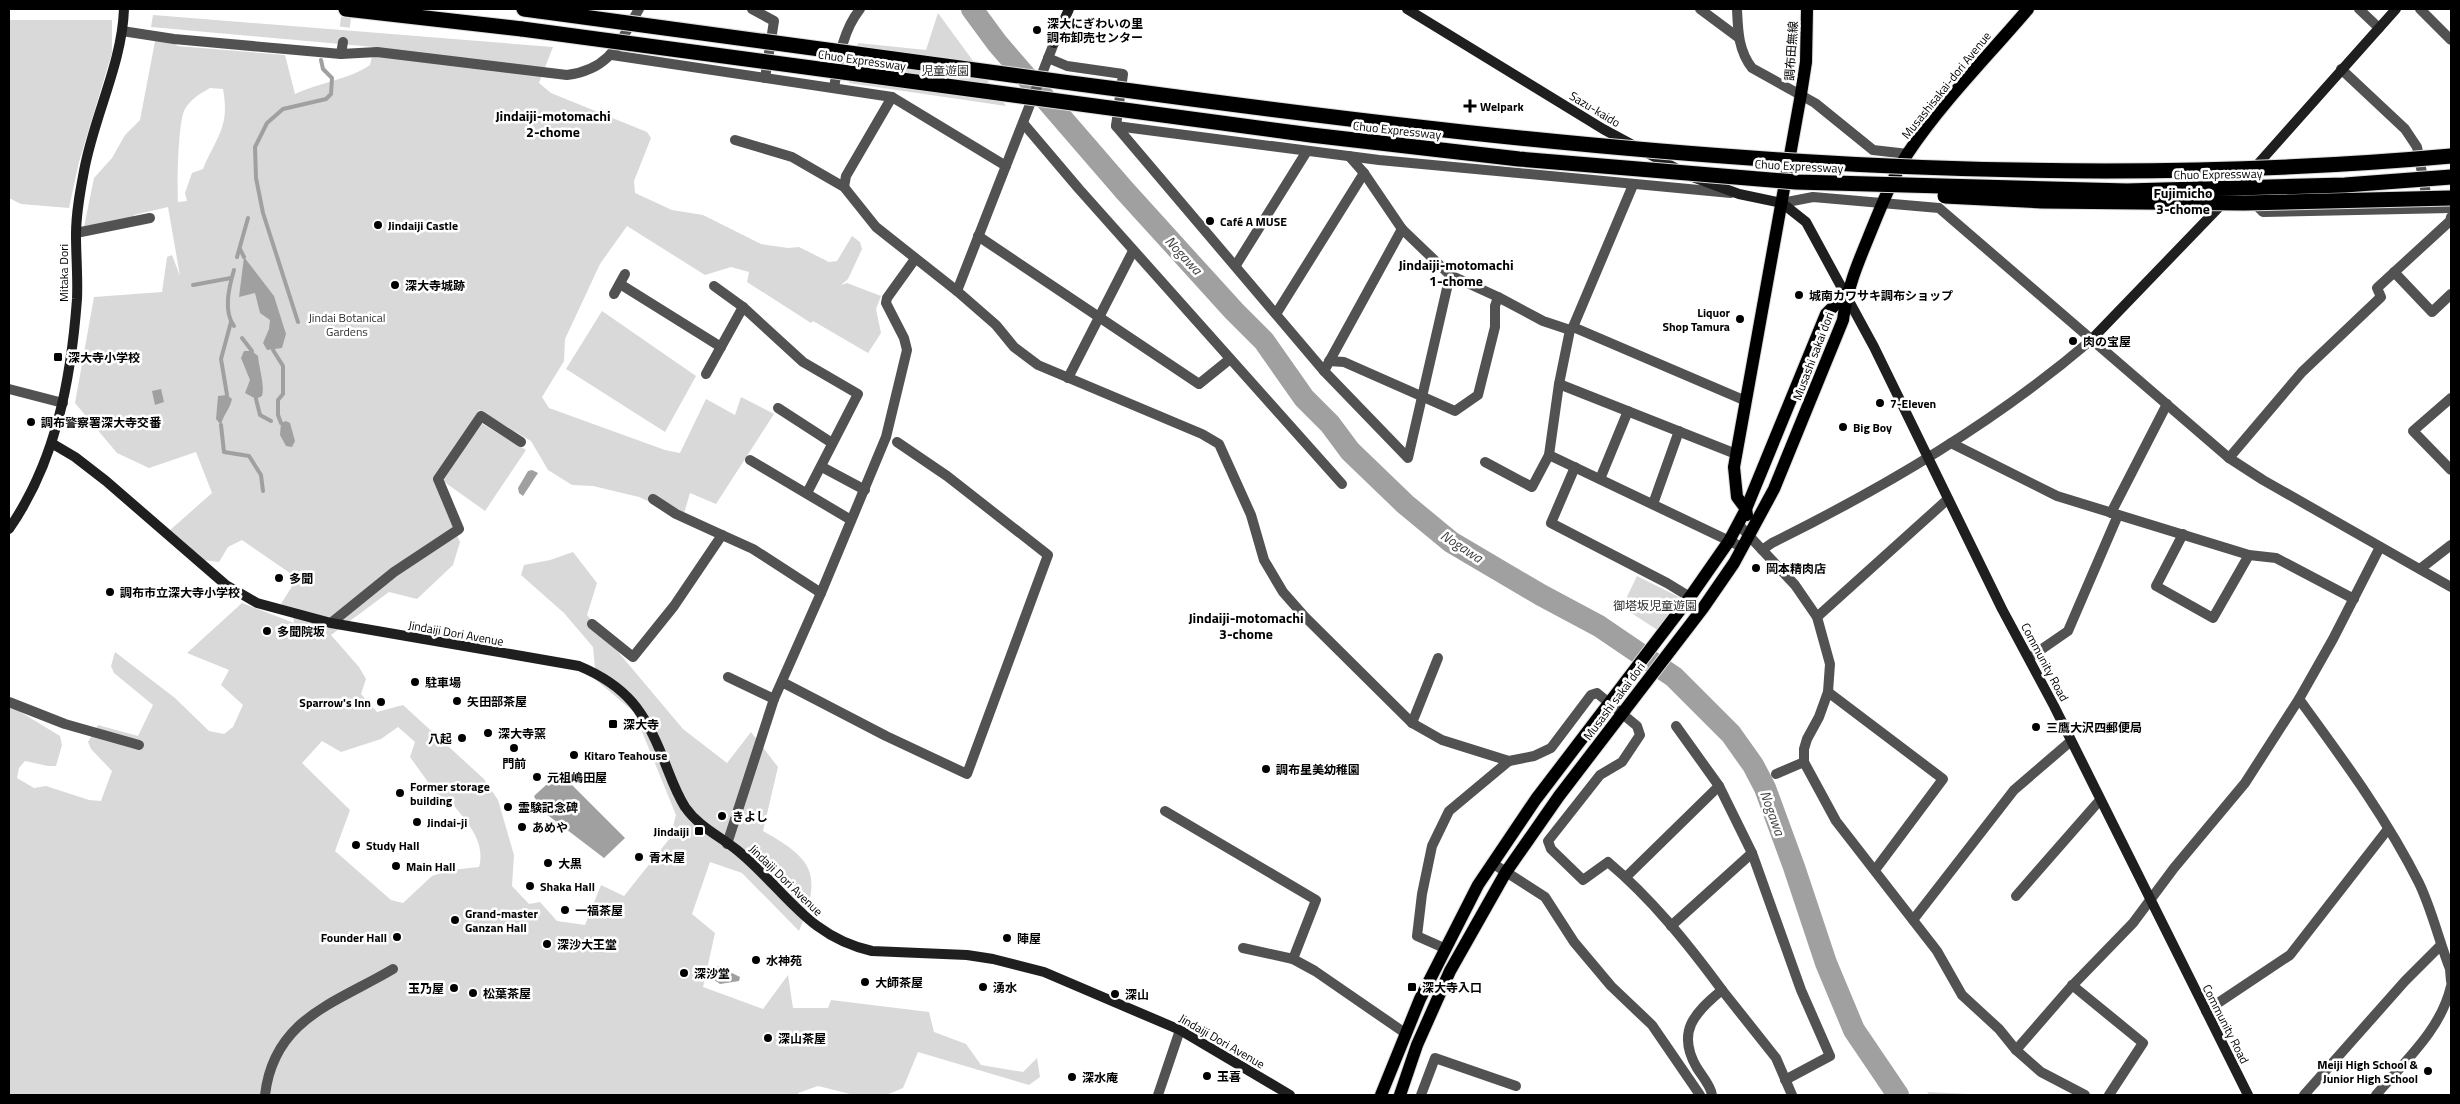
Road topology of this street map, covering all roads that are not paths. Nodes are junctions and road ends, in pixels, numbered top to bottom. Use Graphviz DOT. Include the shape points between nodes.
graph roads {
  1 [pos="124,9"];
  2 [pos="346,9"];
  3 [pos="639,9"];
  4 [pos="752,9"];
  5 [pos="860,9"];
  6 [pos="1069,9"];
  7 [pos="1407,9"];
  8 [pos="1700,9"];
  9 [pos="1736,9"];
  10 [pos="1808,9"];
  11 [pos="2028,9"];
  12 [pos="2359,9"];
  13 [pos="2396,9"];
  14 [pos="2420,9"];
  15 [pos="531,10"];
  16 [pos="2379,28"];
  17 [pos="122,31"];
  18 [pos="1739,38"];
  19 [pos="2451,40"];
  20 [pos="343,42"];
  21 [pos="341,54"];
  22 [pos="612,55"];
  23 [pos="1048,58"];
  24 [pos="2341,69"];
  25 [pos="765,78"];
  26 [pos="834,88"];
  27 [pos="1801,94"];
  28 [pos="892,97"];
  29 [pos="1023,123"];
  30 [pos="1116,126"];
  31 [pos="736,140"];
  32 [pos="1307,151"];
  33 [pos="1908,154"];
  34 [pos="1348,156"];
  35 [pos="2451,156"];
  36 [pos="1006,166"];
  37 [pos="1364,173"];
  38 [pos="2451,177"];
  39 [pos="1796,182"];
  40 [pos="1633,185"];
  41 [pos="2238,186"];
  42 [pos="844,187"];
  43 [pos="1739,194"];
  44 [pos="2451,198"];
  45 [pos="1883,202"];
  46 [pos="1782,203"];
  47 [pos="2428,208"];
  48 [pos="2451,208"];
  49 [pos="2451,217"];
  50 [pos="150,218"];
  51 [pos="1402,228"];
  52 [pos="76,233"];
  53 [pos="978,236"];
  54 [pos="1134,251"];
  55 [pos="915,259"];
  56 [pos="1236,265"];
  57 [pos="2394,272"];
  58 [pos="625,274"];
  59 [pos="1450,275"];
  60 [pos="714,286"];
  61 [pos="957,291"];
  62 [pos="1846,294"];
  63 [pos="2451,294"];
  64 [pos="1498,297"];
  65 [pos="744,307"];
  66 [pos="1276,314"];
  67 [pos="1099,318"];
  68 [pos="1572,329"];
  69 [pos="2090,340"];
  70 [pos="721,346"];
  71 [pos="1230,359"];
  72 [pos="1329,361"];
  73 [pos="1324,371"];
  74 [pos="706,374"];
  75 [pos="1068,378"];
  76 [pos="1559,384"];
  77 [pos="9,389"];
  78 [pos="1423,395"];
  79 [pos="2451,398"];
  80 [pos="1746,401"];
  81 [pos="63,403"];
  82 [pos="2167,404"];
  83 [pos="778,408"];
  84 [pos="1628,411"];
  85 [pos="1679,431"];
  86 [pos="521,442"];
  87 [pos="897,442"];
  88 [pos="832,443"];
  89 [pos="1951,443"];
  90 [pos="53,444"];
  91 [pos="1736,454"];
  92 [pos="1550,455"];
  93 [pos="1927,456"];
  94 [pos="2229,458"];
  95 [pos="750,460"];
  96 [pos="1485,462"];
  97 [pos="822,467"];
  98 [pos="1575,467"];
  99 [pos="2451,470"];
  100 [pos="1600,479"];
  101 [pos="1342,484"];
  102 [pos="865,490"];
  103 [pos="807,493"];
  104 [pos="653,499"];
  105 [pos="1948,499"];
  106 [pos="1653,504"];
  107 [pos="1746,510"];
  108 [pos="2114,514"];
  109 [pos="851,520"];
  110 [pos="1738,524"];
  111 [pos="9,529"];
  112 [pos="1749,534"];
  113 [pos="2183,534"];
  114 [pos="722,536"];
  115 [pos="1729,541"];
  116 [pos="2451,545"];
  117 [pos="1742,547"];
  118 [pos="2380,547"];
  119 [pos="1762,550"];
  120 [pos="2249,555"];
  121 [pos="2420,569"];
  122 [pos="2451,587"];
  123 [pos="821,593"];
  124 [pos="1690,598"];
  125 [pos="2354,599"];
  126 [pos="1817,617"];
  127 [pos="331,623"];
  128 [pos="592,624"];
  129 [pos="1438,658"];
  130 [pos="2029,658"];
  131 [pos="728,677"];
  132 [pos="782,682"];
  133 [pos="1828,692"];
  134 [pos="774,699"];
  135 [pos="2299,699"];
  136 [pos="9,702"];
  137 [pos="1610,702"];
  138 [pos="1622,713"];
  139 [pos="1412,722"];
  140 [pos="1676,726"];
  141 [pos="2071,741"];
  142 [pos="140,745"];
  143 [pos="1510,762"];
  144 [pos="1804,762"];
  145 [pos="1776,774"];
  146 [pos="1718,786"];
  147 [pos="2100,800"];
  148 [pos="1165,811"];
  149 [pos="2388,829"];
  150 [pos="727,844"];
  151 [pos="1752,853"];
  152 [pos="1492,863"];
  153 [pos="1875,870"];
  154 [pos="1506,872"];
  155 [pos="1626,877"];
  156 [pos="2016,896"];
  157 [pos="2150,900"];
  158 [pos="1913,920"];
  159 [pos="1671,926"];
  160 [pos="2441,945"];
  161 [pos="1243,948"];
  162 [pos="1444,948"];
  163 [pos="1293,959"];
  164 [pos="393,969"];
  165 [pos="1450,972"];
  166 [pos="2451,981"];
  167 [pos="2072,985"];
  168 [pos="2451,986"];
  169 [pos="1722,990"];
  170 [pos="1420,999"];
  171 [pos="2206,1011"];
  172 [pos="1180,1030"];
  173 [pos="1405,1033"];
  174 [pos="2016,1050"];
  175 [pos="1785,1080"];
  176 [pos="1516,1086"];
  177 [pos="265,1095"];
  178 [pos="1158,1095"];
  179 [pos="1290,1095"];
  180 [pos="1381,1095"];
  181 [pos="1400,1095"];
  182 [pos="1421,1095"];
  183 [pos="1700,1095"];
  184 [pos="1712,1095"];
  185 [pos="1792,1095"];
  186 [pos="2085,1095"];
  187 [pos="2109,1095"];
  188 [pos="2248,1095"];
  189 [pos="2304,1095"];
  190 [pos="2376,1095"];
  1 -- 17 [label="street, Mitaka Dori"];
  2 -- 39 [label="highway, Chuo Expressway, bridge" via="522,29 1311,135 1519,159"];
  3 -- 22 [label="street"];
  4 -- 25 [label="street" via="774,21"];
  5 -- 26 [label="street" via="849,23 843,39"];
  6 -- 23 [label="street"];
  7 -- 43 [label="street, Sazu-kaido" via="1651,156 1703,182"];
  8 -- 18 [label="street"];
  9 -- 18 [label="street"];
  10 -- 27 [label="main road, 調布田無線"];
  11 -- 33 [label="main road, Musashisakai-dori Avenue" via="1939,112"];
  12 -- 16 [label="street"];
  13 -- 16 [label="street"];
  14 -- 19 [label="street"];
  15 -- 35 [label="highway, Chuo Expressway, bridge" via="1298,114 1725,156 1887,166 2122,170 2244,170"];
  16 -- 24 [label="street"];
  17 -- 21 [label="street" via="182,40"];
  17 -- 52 [label="street, Mitaka Dori" via="88,154"];
  18 -- 27 [label="street" via="1744,58 1752,68"];
  20 -- 21 [label="street"];
  21 -- 22 [label="street" via="377,52 567,75 581,73"];
  22 -- 25 [label="street"];
  23 -- 29 [label="street, bridge"];
  23 -- 30 [label="street" via="1067,66 1123,74"];
  24 -- 41 [label="street"];
  24 -- 47 [label="street" via="2405,129 2417,147"];
  25 -- 26 [label="street"];
  26 -- 28 [label="street"];
  27 -- 33 [label="street" via="1873,150"];
  27 -- 46 [label="main road, 調布田無線"];
  28 -- 36 [label="street"];
  28 -- 42 [label="street" via="846,176"];
  29 -- 36 [label="street"];
  29 -- 54 [label="street"];
  30 -- 32 [label="street"];
  30 -- 56 [label="street"];
  31 -- 42 [label="street" via="792,157"];
  32 -- 34 [label="street"];
  32 -- 56 [label="street"];
  33 -- 45 [label="main road, Musashisakai-dori Avenue"];
  34 -- 37 [label="street"];
  34 -- 40 [label="street"];
  36 -- 53 [label="street"];
  37 -- 51 [label="street"];
  37 -- 66 [label="street"];
  38 -- 39 [label="highway, Chuo Expressway, bridge" via="2345,185 2127,191"];
  39 -- 44 [label="highway, bridge" via="1874,191 2042,201 2261,203"];
  40 -- 43 [label="street"];
  40 -- 68 [label="street"];
  41 -- 47 [label="street" via="2264,212"];
  41 -- 69 [label="street"];
  42 -- 55 [label="street" via="876,227"];
  43 -- 46 [label="street, Sazu-kaido"];
  45 -- 46 [label="street" via="1812,196"];
  45 -- 62 [label="main road, Musashisakai-dori Avenue"];
  45 -- 69 [label="street" via="1939,208"];
  46 -- 62 [label="street, Community Road" via="1806,222"];
  46 -- 80 [label="main road, 調布田無線"];
  47 -- 48 [label="street"];
  49 -- 57 [label="street"];
  50 -- 52 [label="street"];
  51 -- 59 [label="street"];
  51 -- 72 [label="street"];
  52 -- 81 [label="street, Mitaka Dori" via="77,298"];
  53 -- 61 [label="street"];
  53 -- 67 [label="street"];
  54 -- 67 [label="street"];
  54 -- 71 [label="street"];
  55 -- 61 [label="street"];
  55 -- 102 [label="street" via="886,302 907,350 886,437"];
  56 -- 66 [label="street"];
  57 -- 63 [label="street" via="2432,312"];
  57 -- 94 [label="street" via="2377,288 2381,296 2302,372"];
  58 -- 70 [label="street" via="617,289"];
  59 -- 64 [label="street"];
  59 -- 78 [label="street"];
  60 -- 65 [label="street"];
  61 -- 75 [label="street" via="996,325 1014,347 1038,365"];
  62 -- 93 [label="street, Community Road"];
  62 -- 107 [label="main road, Musashi sakai dori" via="1826,314"];
  62 -- 112 [label="main road, Musashi sakai dori" via="1843,320 1832,348 1774,489"];
  64 -- 68 [label="street" via="1543,321"];
  64 -- 78 [label="street" via="1495,327 1478,396 1456,411"];
  65 -- 70 [label="street"];
  65 -- 88 [label="street" via="803,362 858,394"];
  66 -- 73 [label="street"];
  67 -- 71 [label="street" via="1199,384"];
  67 -- 75 [label="street"];
  68 -- 76 [label="street"];
  68 -- 80 [label="street"];
  69 -- 82 [label="street"];
  69 -- 89 [label="street" via="2048,376"];
  70 -- 74 [label="street"];
  71 -- 101 [label="street"];
  72 -- 73 [label="street"];
  72 -- 78 [label="street" via="1344,362"];
  73 -- 78 [label="street" via="1408,458"];
  75 -- 139 [label="street" via="1219,444 1251,514 1264,560 1283,592"];
  76 -- 84 [label="street"];
  76 -- 92 [label="street"];
  77 -- 81 [label="street"];
  79 -- 99 [label="street" via="2413,431"];
  80 -- 91 [label="main road, 調布田無線"];
  81 -- 90 [label="street, Mitaka Dori"];
  82 -- 94 [label="street"];
  82 -- 108 [label="street"];
  83 -- 88 [label="street"];
  84 -- 85 [label="street"];
  84 -- 100 [label="street"];
  85 -- 91 [label="street"];
  85 -- 106 [label="street"];
  86 -- 127 [label="street" via="481,416 438,479 459,529 394,572"];
  87 -- 132 [label="street" via="947,476 1048,555 968,774"];
  88 -- 97 [label="street"];
  89 -- 93 [label="street"];
  89 -- 108 [label="street" via="2057,496"];
  90 -- 111 [label="street, Mitaka Dori"];
  90 -- 127 [label="street, Jindaiji Dori Avenue" via="106,481 240,595 272,608"];
  91 -- 107 [label="main road, 調布田無線" via="1737,497"];
  92 -- 96 [label="street" via="1532,487"];
  92 -- 98 [label="street"];
  93 -- 105 [label="street, Community Road"];
  93 -- 119 [label="street" via="1889,482"];
  94 -- 118 [label="street"];
  95 -- 103 [label="street"];
  97 -- 102 [label="street"];
  97 -- 103 [label="street"];
  98 -- 100 [label="street"];
  98 -- 124 [label="street" via="1551,523"];
  100 -- 106 [label="street"];
  102 -- 109 [label="street"];
  103 -- 109 [label="street"];
  104 -- 114 [label="street"];
  105 -- 126 [label="street"];
  105 -- 130 [label="street, Community Road"];
  106 -- 115 [label="street"];
  107 -- 110 [label="main road, Musashi sakai dori"];
  107 -- 112 [label="main road"];
  108 -- 113 [label="street"];
  108 -- 130 [label="street" via="2068,631"];
  109 -- 123 [label="street"];
  110 -- 112 [label="street"];
  110 -- 115 [label="main road, Musashi sakai dori"];
  112 -- 117 [label="main road, Musashi sakai dori"];
  112 -- 119 [label="street"];
  113 -- 120 [label="street"];
  113 -- 120 [label="street" via="2156,586 2212,618"];
  114 -- 123 [label="street" via="753,549"];
  114 -- 128 [label="street" via="674,606 633,657"];
  115 -- 117 [label="street"];
  115 -- 124 [label="main road, Musashi sakai dori"];
  116 -- 121 [label="street"];
  117 -- 138 [label="main road, Musashi sakai dori" via="1724,579"];
  118 -- 121 [label="street"];
  118 -- 125 [label="street"];
  119 -- 126 [label="street" via="1795,585"];
  120 -- 125 [label="street" via="2276,558"];
  121 -- 122 [label="street"];
  123 -- 132 [label="street"];
  124 -- 137 [label="main road, Musashi sakai dori"];
  125 -- 135 [label="street"];
  126 -- 133 [label="street" via="1830,664"];
  127 -- 150 [label="street, Jindaiji Dori Avenue" via="579,666 599,675 630,699 644,717 676,793 687,809 701,826"];
  129 -- 139 [label="street"];
  130 -- 141 [label="street, Community Road"];
  131 -- 134 [label="street"];
  132 -- 134 [label="street"];
  133 -- 144 [label="street" via="1820,717 1807,739"];
  133 -- 153 [label="street" via="1943,779"];
  134 -- 150 [label="street"];
  135 -- 149 [label="street"];
  135 -- 157 [label="street" via="2245,783"];
  136 -- 142 [label="street" via="65,724"];
  137 -- 138 [label="street"];
  137 -- 143 [label="street" via="1597,693 1591,695 1551,748"];
  137 -- 152 [label="main road, Musashi sakai dori"];
  138 -- 154 [label="main road, Musashi sakai dori"];
  138 -- 155 [label="street" via="1640,732 1636,743 1622,762 1600,775 1548,841 1551,849 1583,880 1608,862"];
  139 -- 143 [label="street" via="1442,740"];
  140 -- 146 [label="street"];
  141 -- 147 [label="street, Community Road"];
  141 -- 158 [label="street" via="2014,790"];
  143 -- 162 [label="street" via="1450,811 1432,846 1417,936"];
  144 -- 145 [label="street"];
  144 -- 153 [label="street" via="1836,821"];
  146 -- 151 [label="street"];
  146 -- 155 [label="street"];
  147 -- 156 [label="street"];
  147 -- 157 [label="street, Community Road"];
  148 -- 163 [label="street" via="1316,900"];
  149 -- 160 [label="street" via="2419,885"];
  149 -- 171 [label="street" via="2290,955"];
  150 -- 172 [label="street, Jindaiji Dori Avenue" via="810,922 847,944 872,952 967,955 1027,966"];
  151 -- 159 [label="street"];
  151 -- 175 [label="street" via="1800,990 1830,1056"];
  152 -- 154 [label="street"];
  152 -- 162 [label="main road, Musashi sakai dori"];
  153 -- 158 [label="street"];
  154 -- 165 [label="main road, Musashi sakai dori"];
  154 -- 183 [label="street" via="1545,897 1574,942 1611,986 1652,1025"];
  155 -- 159 [label="street"];
  157 -- 167 [label="street" via="2133,923"];
  157 -- 171 [label="street, Community Road"];
  158 -- 174 [label="street" via="1937,952 1962,995 1999,1029"];
  159 -- 169 [label="street"];
  160 -- 166 [label="street"];
  160 -- 189 [label="street"];
  161 -- 163 [label="street"];
  162 -- 170 [label="main road, Musashi sakai dori"];
  163 -- 173 [label="street"];
  164 -- 177 [label="street" via="343,994 299,1025 276,1056"];
  165 -- 170 [label="main road" via="1428,1000"];
  165 -- 181 [label="main road, Musashi sakai dori" via="1417,1045"];
  167 -- 174 [label="street"];
  167 -- 187 [label="street" via="2143,1043"];
  168 -- 190 [label="street" via="2439,1020"];
  169 -- 175 [label="street" via="1776,1058"];
  169 -- 184 [label="street" via="1692,1020 1687,1044"];
  170 -- 173 [label="main road, Musashi sakai dori"];
  171 -- 188 [label="street, Community Road"];
  172 -- 178 [label="street"];
  172 -- 179 [label="street, Jindaiji Dori Avenue"];
  173 -- 180 [label="main road, Musashi sakai dori"];
  174 -- 186 [label="street" via="2041,1072"];
  175 -- 185 [label="street"];
  176 -- 182 [label="street" via="1435,1058"];
}
